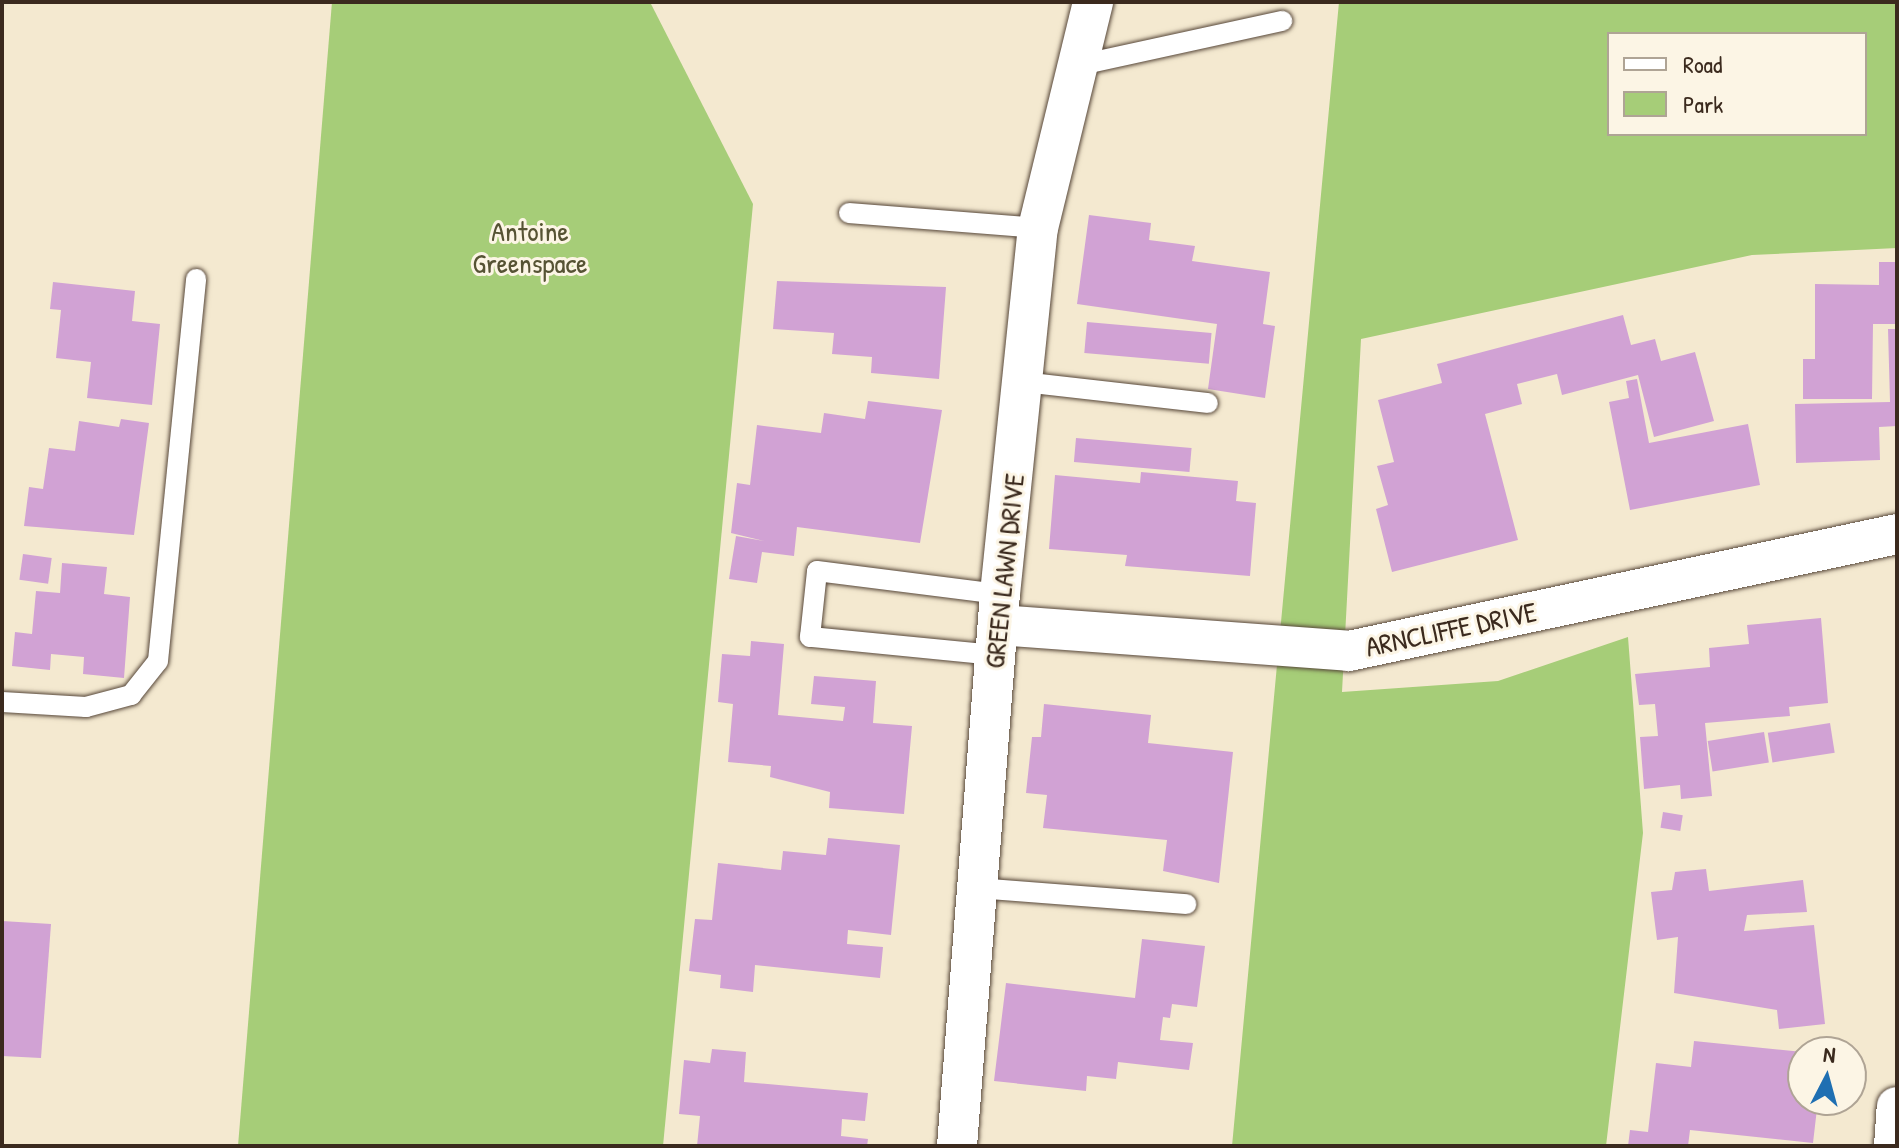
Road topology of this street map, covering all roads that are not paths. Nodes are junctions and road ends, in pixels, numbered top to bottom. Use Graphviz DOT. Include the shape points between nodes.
graph roads {
  1 [pos="1093,2"];
  2 [pos="1282,21"];
  3 [pos="1080,65"];
  4 [pos="849,213"];
  5 [pos="1038,228"];
  6 [pos="196,279"];
  7 [pos="1023,382"];
  8 [pos="1208,403"];
  9 [pos="1897,534"];
  10 [pos="998,625"];
  11 [pos="2,702"];
  12 [pos="977,888"];
  13 [pos="1186,904"];
  14 [pos="1897,1107"];
  15 [pos="957,1146"];
  16 [pos="1894,1146"];
  1 -- 3 [label="street, GREEN LAWN DRIVE"];
  2 -- 3 [label="lane"];
  3 -- 5 [label="street, GREEN LAWN DRIVE"];
  4 -- 5 [label="lane"];
  5 -- 7 [label="street, GREEN LAWN DRIVE"];
  6 -- 11 [label="lane" via="158,661 131,695 86,707"];
  7 -- 8 [label="lane"];
  7 -- 10 [label="street, GREEN LAWN DRIVE"];
  9 -- 10 [label="street, ARNCLIFFE DRIVE" via="1349,651"];
  10 -- 10 [label="lane" via="817,571 810,637"];
  10 -- 12 [label="street, GREEN LAWN DRIVE"];
  12 -- 13 [label="lane"];
  12 -- 15 [label="street, GREEN LAWN DRIVE"];
  14 -- 16 [label="street"];
}
